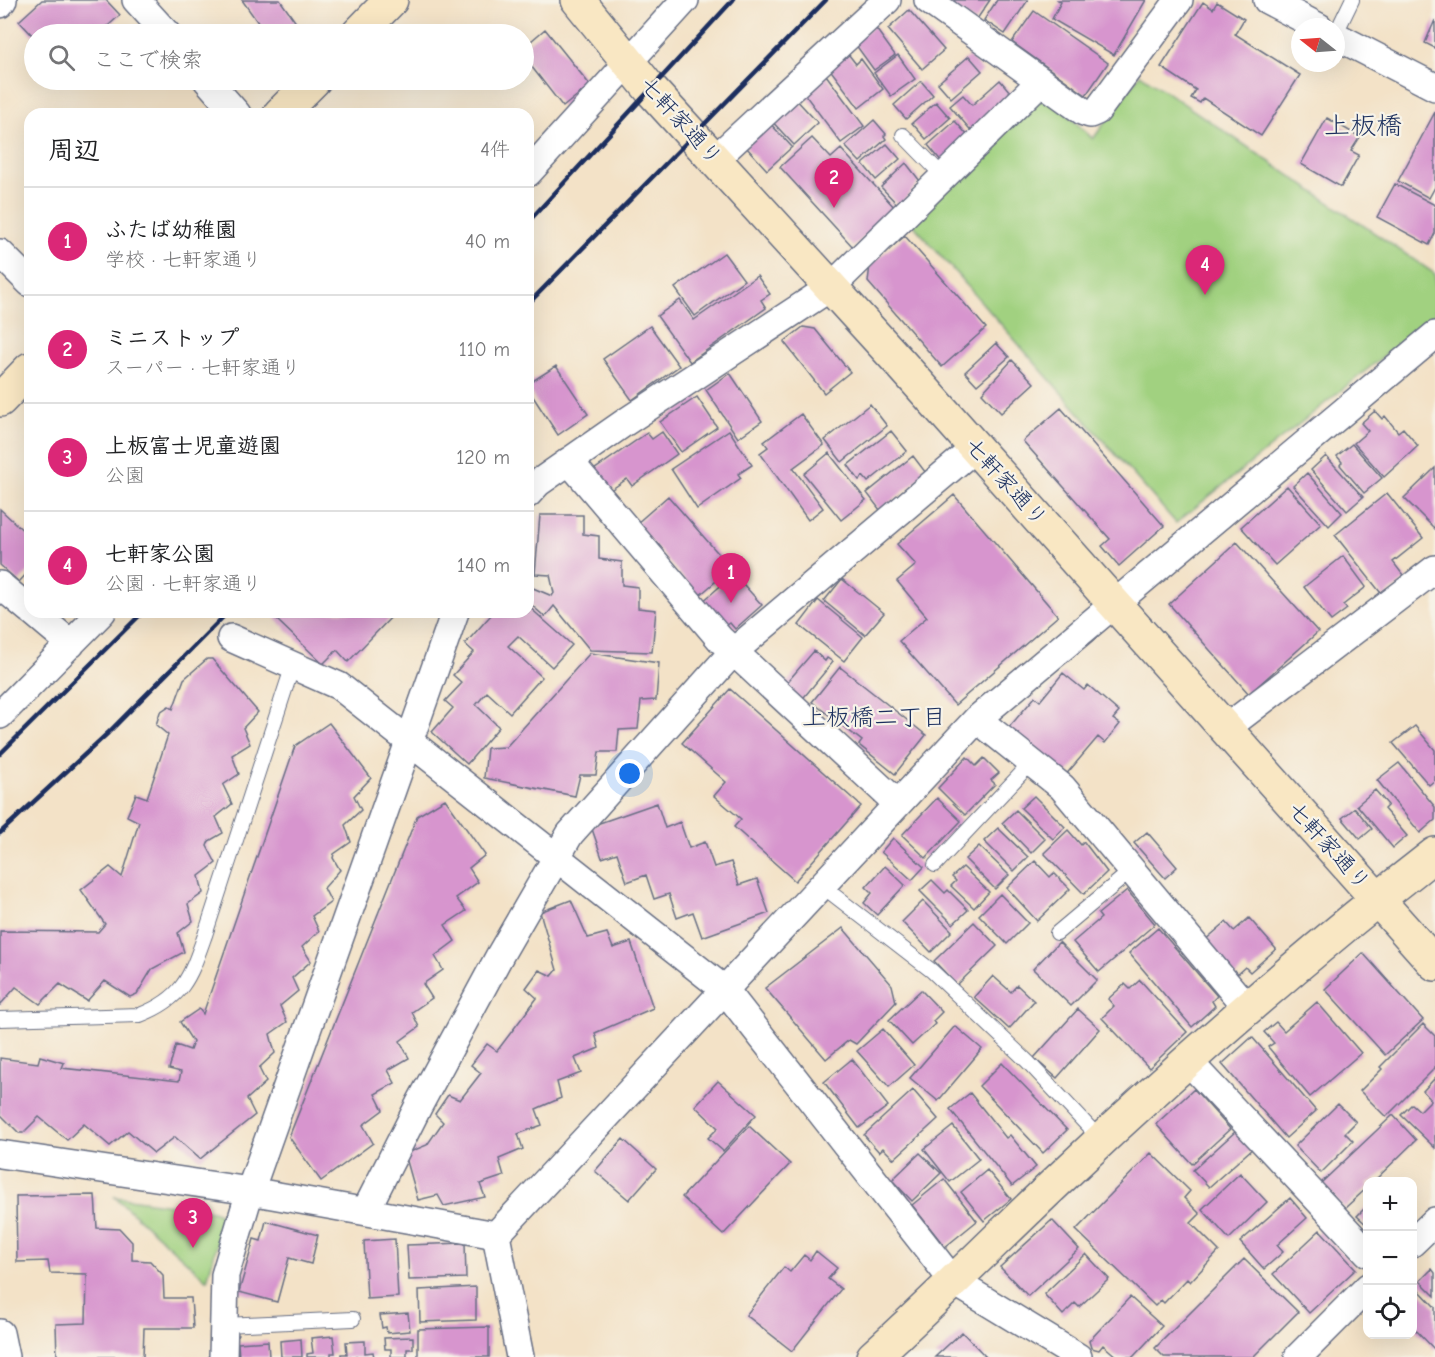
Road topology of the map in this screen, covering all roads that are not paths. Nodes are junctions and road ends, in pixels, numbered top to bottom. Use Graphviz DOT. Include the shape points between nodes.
graph roads {
  1 [pos="3,0"];
  2 [pos="136,0"];
  3 [pos="392,0"];
  4 [pos="578,0"];
  5 [pos="685,0"];
  6 [pos="887,0"];
  7 [pos="928,0"];
  8 [pos="1179,0"];
  9 [pos="1267,0"];
  10 [pos="1352,0"];
  11 [pos="0,4"];
  12 [pos="1301,18"];
  13 [pos="1344,18"];
  14 [pos="158,24"];
  15 [pos="368,24"];
  16 [pos="1345,40"];
  17 [pos="627,61"];
  18 [pos="1041,81"];
  19 [pos="1435,87"];
  20 [pos="216,90"];
  21 [pos="304,90"];
  22 [pos="232,108"];
  23 [pos="286,108"];
  24 [pos="903,135"];
  25 [pos="715,159"];
  26 [pos="534,166"];
  27 [pos="943,176"];
  28 [pos="0,253"];
  29 [pos="24,277"];
  30 [pos="831,287"];
  31 [pos="1435,335"];
  32 [pos="24,375"];
  33 [pos="0,400"];
  34 [pos="975,447"];
  35 [pos="569,461"];
  36 [pos="534,487"];
  37 [pos="1435,569"];
  38 [pos="0,585"];
  39 [pos="24,605"];
  40 [pos="1114,605"];
  41 [pos="39,618"];
  42 [pos="96,618"];
  43 [pos="453,618"];
  44 [pos="231,639"];
  45 [pos="71,644"];
  46 [pos="733,652"];
  47 [pos="293,665"];
  48 [pos="0,715"];
  49 [pos="976,719"];
  50 [pos="1225,729"];
  51 [pos="408,741"];
  52 [pos="1032,763"];
  53 [pos="897,803"];
  54 [pos="1435,854"];
  55 [pos="557,856"];
  56 [pos="935,865"];
  57 [pos="1132,870"];
  58 [pos="822,886"];
  59 [pos="1377,899"];
  60 [pos="1057,933"];
  61 [pos="1435,964"];
  62 [pos="726,990"];
  63 [pos="1247,1008"];
  64 [pos="0,1019"];
  65 [pos="1188,1061"];
  66 [pos="1101,1140"];
  67 [pos="0,1154"];
  68 [pos="250,1191"];
  69 [pos="366,1210"];
  70 [pos="1435,1221"];
  71 [pos="496,1235"];
  72 [pos="1417,1239"];
  73 [pos="1363,1249"];
  74 [pos="953,1281"];
  75 [pos="1363,1292"];
  76 [pos="353,1318"];
  77 [pos="224,1325"];
  78 [pos="0,1333"];
  79 [pos="1070,1356"];
  80 [pos="5,1357"];
  81 [pos="223,1357"];
  82 [pos="520,1357"];
  83 [pos="873,1357"];
  84 [pos="1298,1357"];
  1 -- 11 [label="street"];
  2 -- 14 [label="street"];
  3 -- 15 [label="street"];
  4 -- 17 [label="street, 七軒家通り"];
  5 -- 17 [label="street"];
  6 -- 25 [label="street"];
  7 -- 18 [label="street"];
  8 -- 18 [label="street" via="1097,111 1084,112"];
  9 -- 12 [label="street"];
  10 -- 13 [label="lane"];
  16 -- 19 [label="street"];
  17 -- 25 [label="street, 七軒家通り"];
  17 -- 26 [label="street"];
  18 -- 27 [label="street"];
  20 -- 22 [label="street"];
  21 -- 23 [label="street"];
  24 -- 27 [label="lane"];
  25 -- 30 [label="street, 七軒家通り"];
  27 -- 30 [label="street"];
  28 -- 29 [label="street"];
  30 -- 34 [label="street, 七軒家通り"];
  30 -- 35 [label="street"];
  31 -- 40 [label="street"];
  32 -- 33 [label="street"];
  34 -- 40 [label="street, 七軒家通り"];
  34 -- 46 [label="street"];
  35 -- 36 [label="street"];
  35 -- 46 [label="street"];
  37 -- 50 [label="street"];
  38 -- 39 [label="street"];
  40 -- 49 [label="street"];
  40 -- 50 [label="street, 七軒家通り"];
  41 -- 45 [label="street"];
  42 -- 45 [label="street"];
  43 -- 51 [label="street"];
  44 -- 47 [label="street"];
  45 -- 48 [label="street"];
  46 -- 53 [label="street"];
  46 -- 55 [label="street" via="570,834"];
  47 -- 51 [label="street" via="339,686"];
  47 -- 64 [label="lane" via="205,935 190,976 177,994 140,1015"];
  49 -- 52 [label="street"];
  49 -- 53 [label="street"];
  50 -- 59 [label="street, 七軒家通り"];
  51 -- 55 [label="street"];
  51 -- 68 [label="street"];
  52 -- 56 [label="lane"];
  52 -- 57 [label="street" via="1062,787"];
  53 -- 58 [label="street"];
  54 -- 59 [label="street"];
  55 -- 62 [label="street"];
  55 -- 69 [label="street" via="424,1095"];
  57 -- 60 [label="lane"];
  57 -- 63 [label="street"];
  58 -- 62 [label="street"];
  58 -- 66 [label="lane" via="932,971 1028,1062"];
  59 -- 61 [label="street, 七軒家通り"];
  59 -- 63 [label="street"];
  62 -- 71 [label="street"];
  62 -- 74 [label="street"];
  63 -- 65 [label="street"];
  65 -- 66 [label="street"];
  65 -- 73 [label="street"];
  66 -- 74 [label="street"];
  67 -- 68 [label="street"];
  68 -- 69 [label="street"];
  68 -- 77 [label="street" via="225,1275"];
  69 -- 71 [label="street"];
  70 -- 72 [label="street"];
  71 -- 82 [label="street"];
  74 -- 79 [label="street"];
  74 -- 83 [label="street"];
  75 -- 84 [label="street"];
  76 -- 77 [label="lane"];
  77 -- 81 [label="street"];
  78 -- 80 [label="street"];
}
